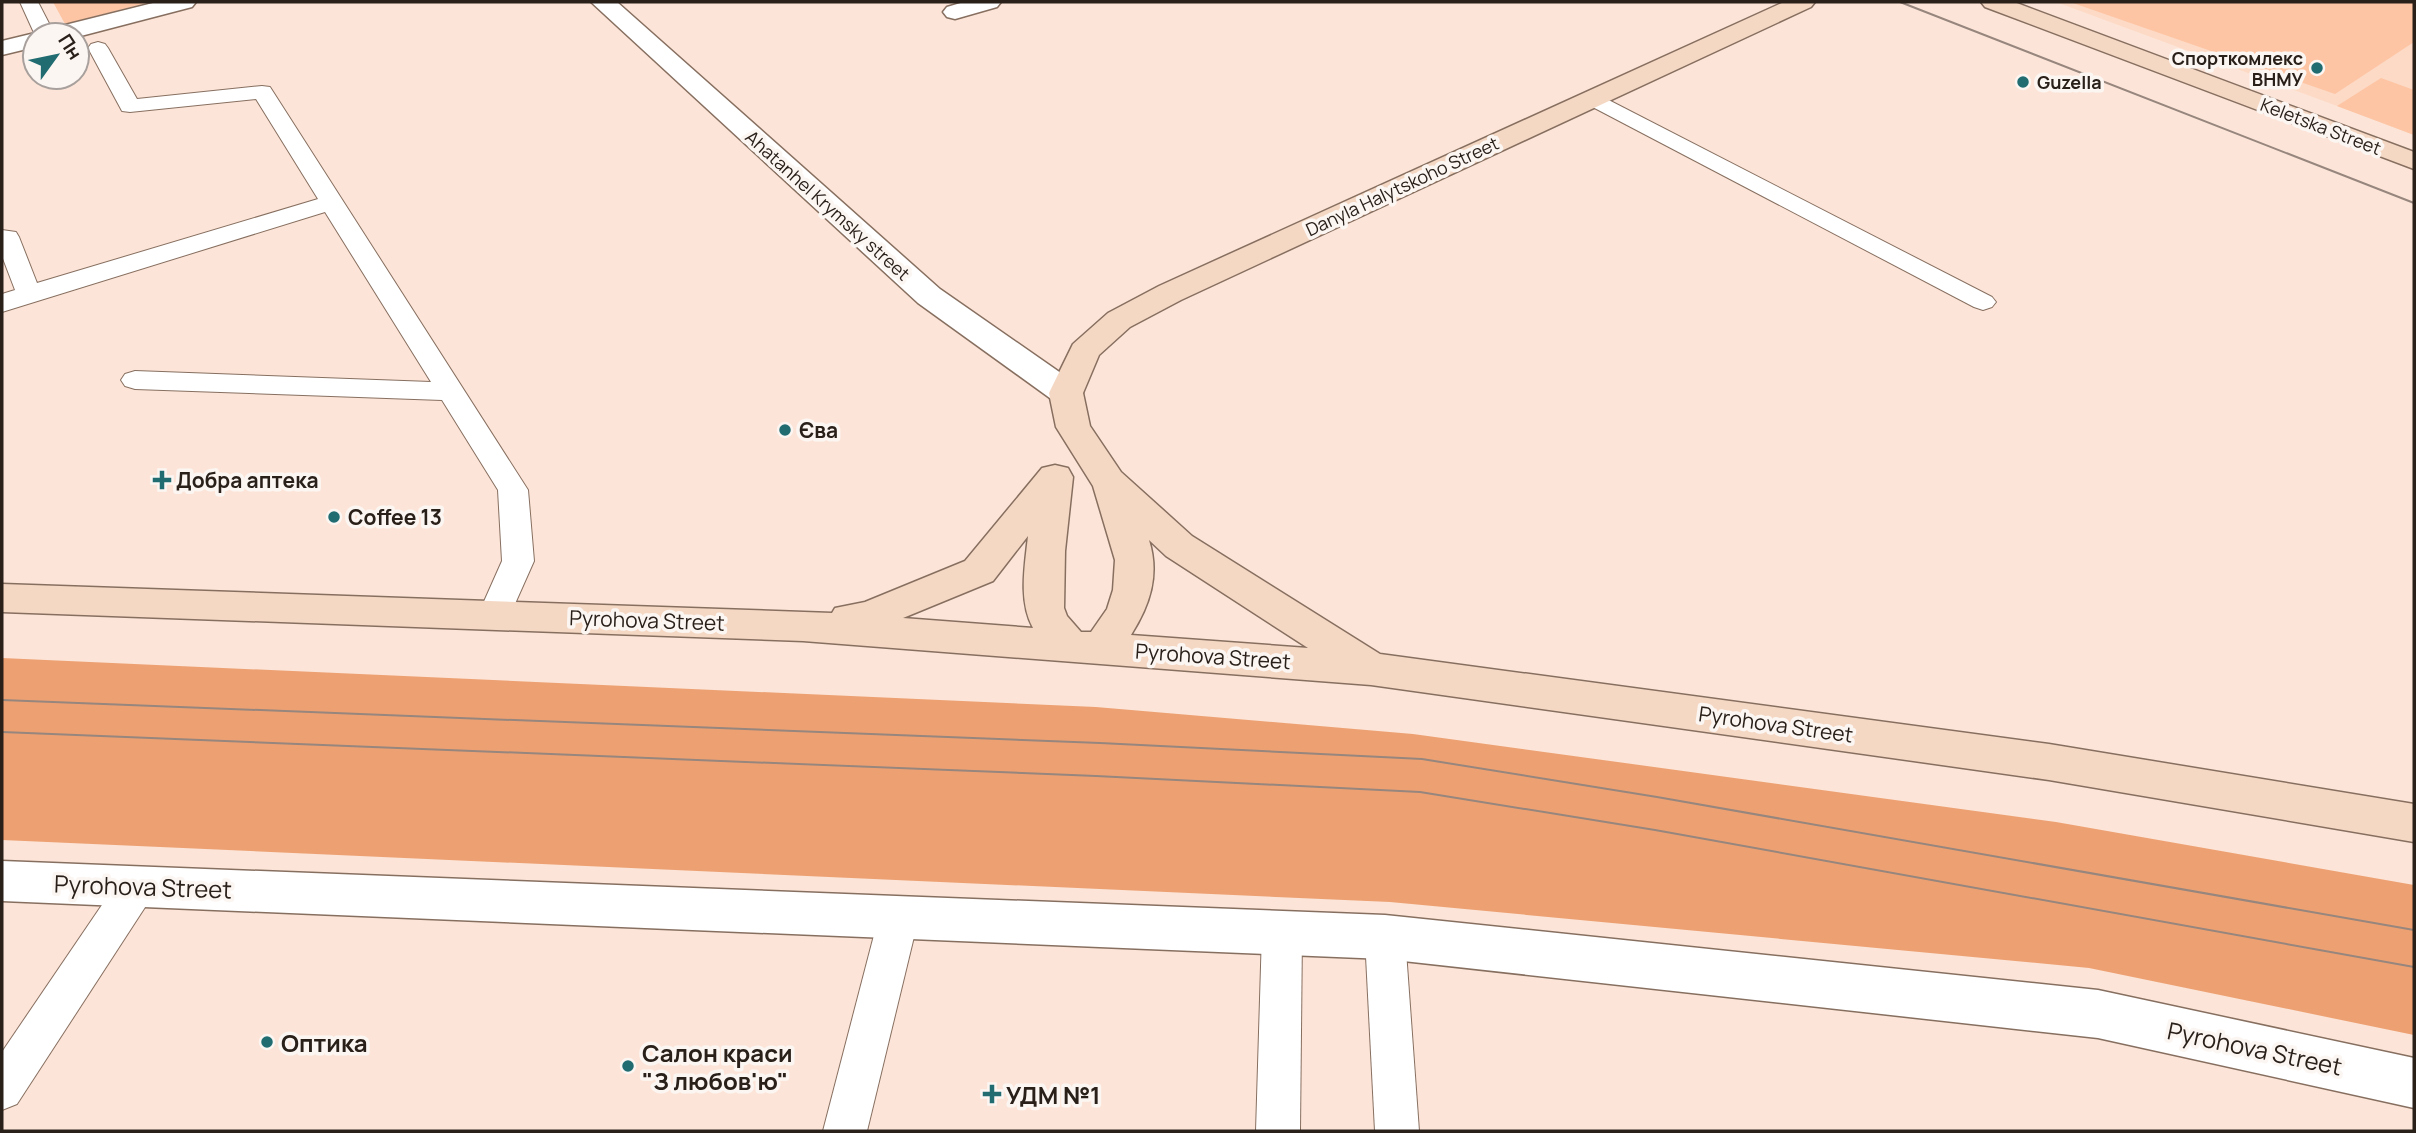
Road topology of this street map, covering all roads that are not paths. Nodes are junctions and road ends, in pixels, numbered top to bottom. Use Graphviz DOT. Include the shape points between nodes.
graph roads {
  1 [pos="29,2"];
  2 [pos="184,2"];
  3 [pos="603,2"];
  4 [pos="989,2"];
  5 [pos="1803,2"];
  6 [pos="1993,2"];
  7 [pos="955,12"];
  8 [pos="38,21"];
  9 [pos="91,26"];
  10 [pos="21,43"];
  11 [pos="2,48"];
  12 [pos="98,48"];
  13 [pos="1593,98"];
  14 [pos="2414,162"];
  15 [pos="332,202"];
  16 [pos="2,237"];
  17 [pos="29,294"];
  18 [pos="1983,302"];
  19 [pos="2,304"];
  20 [pos="135,380"];
  21 [pos="452,392"];
  22 [pos="1066,393"];
  23 [pos="1073,427"];
  24 [pos="1055,477"];
  25 [pos="1108,481"];
  26 [pos="2,598"];
  27 [pos="494,615"];
  28 [pos="803,626"];
  29 [pos="1085,646"];
  30 [pos="1371,668"];
  31 [pos="2414,823"];
  32 [pos="2,881"];
  33 [pos="137,886"];
  34 [pos="899,916"];
  35 [pos="1282,933"];
  36 [pos="1385,937"];
  37 [pos="2414,1083"];
  38 [pos="2,1089"];
  39 [pos="845,1131"];
  40 [pos="1278,1131"];
  41 [pos="1397,1131"];
  1 -- 8 [label="lane"];
  2 -- 9 [label="street"];
  3 -- 22 [label="street, Ahatanhel Krymsky street" via="929,296"];
  4 -- 7 [label="street"];
  5 -- 13 [label="main road, Danyla Halytskoho Street"];
  6 -- 14 [label="main road, Keletska Street"];
  10 -- 11 [label="street"];
  12 -- 15 [label="lane" via="130,106 262,93"];
  13 -- 18 [label="lane"];
  13 -- 22 [label="main road, Danyla Halytskoho Street" via="1119,320 1085,351"];
  15 -- 17 [label="lane"];
  15 -- 21 [label="lane"];
  16 -- 17 [label="lane" via="7,237"];
  17 -- 19 [label="lane"];
  20 -- 21 [label="lane"];
  21 -- 27 [label="lane" via="513,490 518,561"];
  22 -- 23 [label="main road"];
  23 -- 24 [label="main road"];
  23 -- 25 [label="main road"];
  24 -- 28 [label="main road" via="979,572 870,617"];
  24 -- 29 [label="main road" via="1044,575 1047,618"];
  25 -- 29 [label="main road" via="1134,549 1136,578 1128,605"];
  25 -- 30 [label="main road" via="1179,546"];
  26 -- 27 [label="main road, Pyrohova Street"];
  27 -- 28 [label="main road, Pyrohova Street"];
  28 -- 29 [label="main road, Pyrohova Street"];
  29 -- 30 [label="main road, Pyrohova Street"];
  30 -- 31 [label="main road, Pyrohova Street" via="2049,762"];
  32 -- 33 [label="street, Pyrohova Street"];
  33 -- 34 [label="street, Pyrohova Street"];
  33 -- 38 [label="lane"];
  34 -- 35 [label="street, Pyrohova Street"];
  34 -- 39 [label="lane"];
  35 -- 36 [label="street, Pyrohova Street"];
  35 -- 40 [label="lane"];
  36 -- 37 [label="street, Pyrohova Street" via="2098,1014"];
  36 -- 41 [label="lane"];
}
